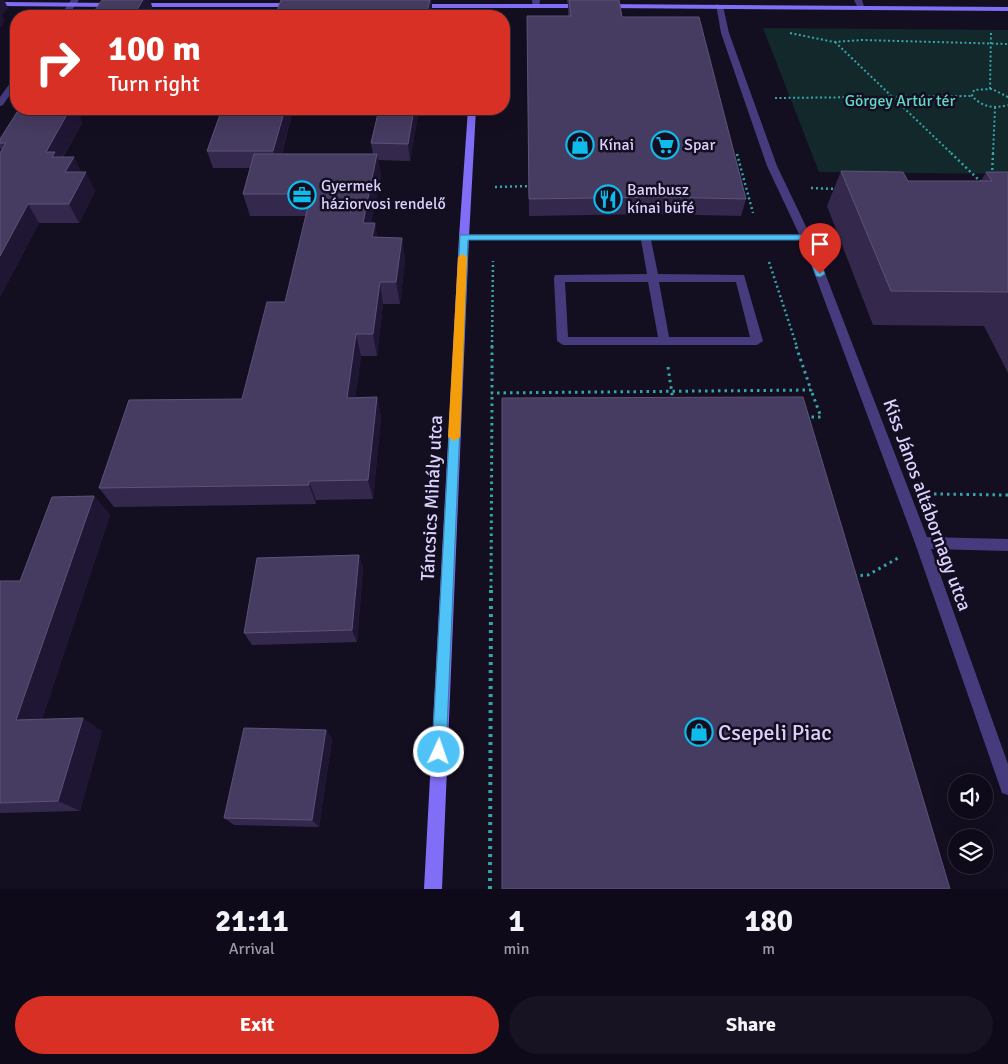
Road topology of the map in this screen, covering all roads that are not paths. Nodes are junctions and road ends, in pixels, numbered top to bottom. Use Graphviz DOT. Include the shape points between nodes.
graph roads {
  1 [pos="858,0"];
  2 [pos="74,2"];
  3 [pos="480,3"];
  4 [pos="536,3"];
  5 [pos="643,3"];
  6 [pos="0,4"];
  7 [pos="309,6"];
  8 [pos="407,6"];
  9 [pos="719,6"];
  10 [pos="862,8"];
  11 [pos="1008,9"];
  12 [pos="10,89"];
  13 [pos="0,103"];
  14 [pos="472,115"];
  15 [pos="464,237"];
  16 [pos="646,238"];
  17 [pos="806,238"];
  18 [pos="654,279"];
  19 [pos="664,342"];
  20 [pos="922,544"];
  21 [pos="1008,545"];
  22 [pos="1008,787"];
  23 [pos="433,889"];
  1 -- 10 [label="street"];
  2 -- 6 [label="street"];
  2 -- 7 [label="street"];
  3 -- 4 [label="street"];
  3 -- 8 [label="street"];
  4 -- 5 [label="street"];
  5 -- 9 [label="street"];
  9 -- 10 [label="street"];
  9 -- 17 [label="street, Kiss János altábornagy utca" via="747,98 781,188"];
  10 -- 11 [label="street"];
  12 -- 13 [label="street"];
  14 -- 15 [label="street, Táncsics Mihály utca"];
  15 -- 16 [label="street"];
  15 -- 23 [label="street, Táncsics Mihály utca"];
  16 -- 17 [label="street"];
  16 -- 18 [label="street"];
  17 -- 20 [label="street, Kiss János altábornagy utca"];
  18 -- 19 [label="street"];
  18 -- 19 [label="street" via="740,278 757,341"];
  18 -- 19 [label="street" via="559,278 563,341"];
  20 -- 21 [label="street"];
  20 -- 22 [label="street, Kiss János altábornagy utca"];
}
